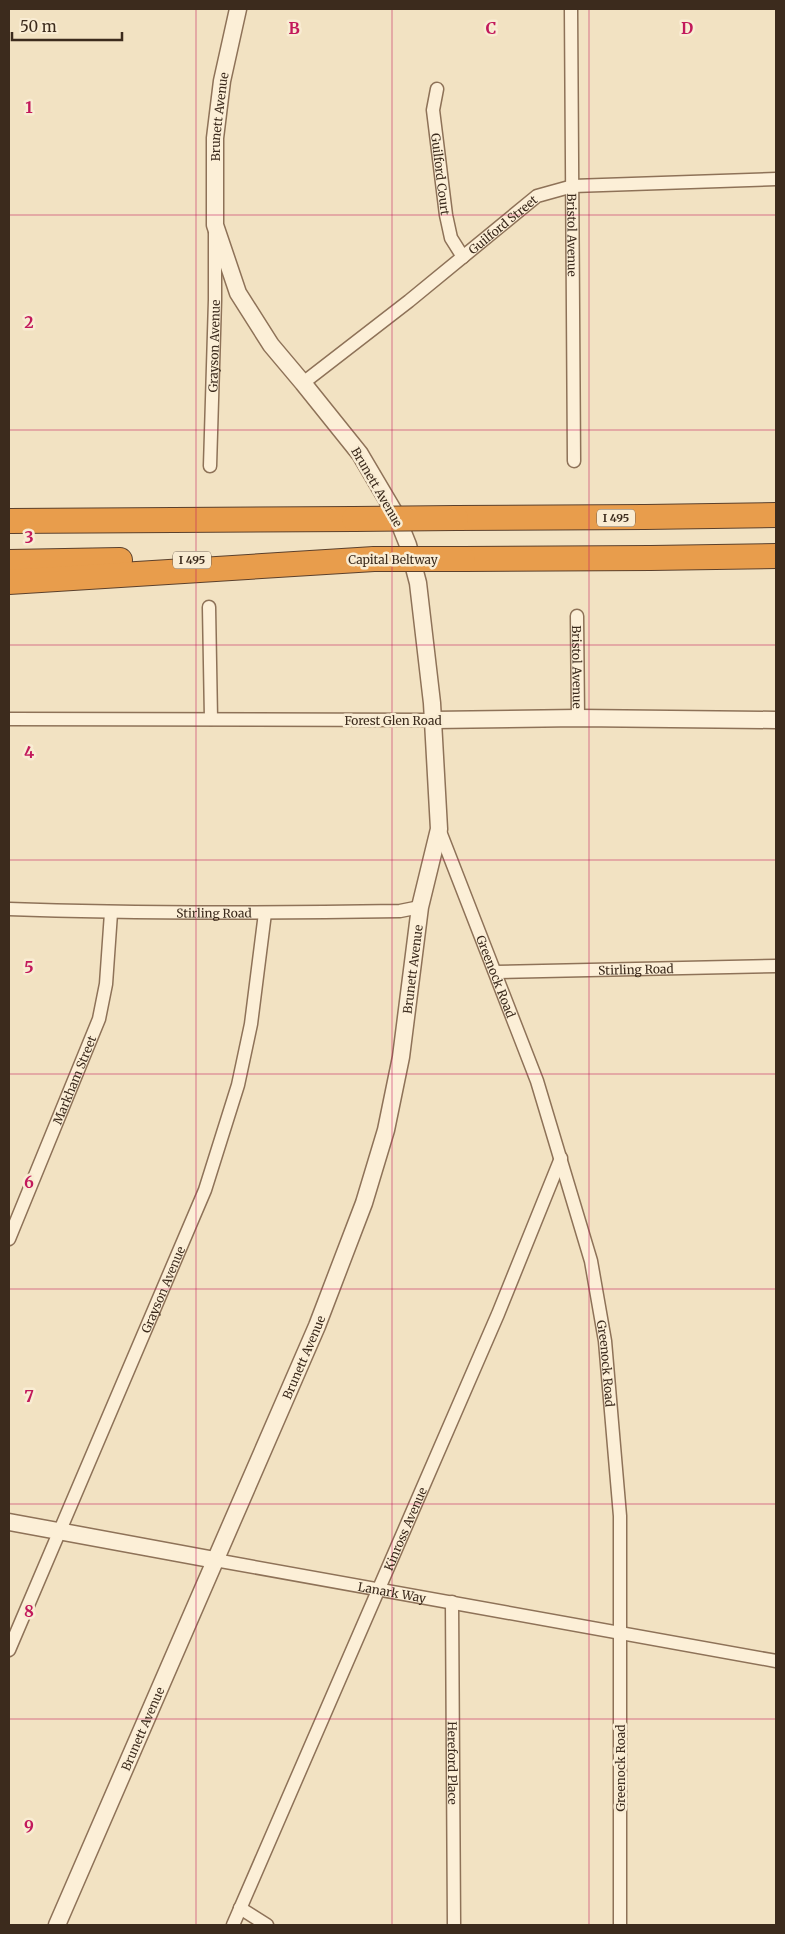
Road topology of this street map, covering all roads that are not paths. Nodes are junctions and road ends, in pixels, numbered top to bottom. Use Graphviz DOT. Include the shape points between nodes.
graph roads {
  1 [pos="238,9"];
  2 [pos="571,9"];
  3 [pos="437,89"];
  4 [pos="776,179"];
  5 [pos="573,186"];
  6 [pos="215,226"];
  7 [pos="463,257"];
  8 [pos="303,383"];
  9 [pos="574,461"];
  10 [pos="210,466"];
  11 [pos="9,514"];
  12 [pos="776,515"];
  13 [pos="88,520"];
  14 [pos="9,521"];
  15 [pos="776,556"];
  16 [pos="374,560"];
  17 [pos="9,562"];
  18 [pos="9,582"];
  19 [pos="209,607"];
  20 [pos="577,616"];
  21 [pos="578,718"];
  22 [pos="9,719"];
  23 [pos="211,719"];
  24 [pos="433,720"];
  25 [pos="776,720"];
  26 [pos="439,829"];
  27 [pos="420,907"];
  28 [pos="9,909"];
  29 [pos="111,913"];
  30 [pos="265,913"];
  31 [pos="776,966"];
  32 [pos="496,972"];
  33 [pos="561,1158"];
  34 [pos="9,1239"];
  35 [pos="9,1522"];
  36 [pos="61,1531"];
  37 [pos="215,1560"];
  38 [pos="378,1589"];
  39 [pos="452,1602"];
  40 [pos="619,1633"];
  41 [pos="9,1650"];
  42 [pos="776,1661"];
  43 [pos="240,1908"];
  44 [pos="57,1925"];
  45 [pos="233,1925"];
  46 [pos="267,1925"];
  47 [pos="454,1925"];
  48 [pos="620,1925"];
  1 -- 6 [label="street, Brunett Avenue" via="222,81 215,138"];
  2 -- 5 [label="street, Bristol Avenue"];
  3 -- 7 [label="street, Guilford Court" via="433,110 446,215 451,238"];
  4 -- 5 [label="street, Guilford Street"];
  5 -- 7 [label="street, Guilford Street" via="537,196"];
  5 -- 9 [label="street, Bristol Avenue"];
  6 -- 8 [label="street, Brunett Avenue" via="238,293 271,345"];
  6 -- 10 [label="street, Grayson Avenue"];
  7 -- 8 [label="street, Guilford Street"];
  8 -- 24 [label="street, Brunett Avenue" via="360,454 396,515 408,545 418,583"];
  11 -- 13 [label="highway"];
  12 -- 13 [label="highway, I 495, bridge"];
  13 -- 14 [label="highway, I 495"];
  15 -- 16 [label="highway, Capital Beltway / I 495, bridge"];
  16 -- 17 [label="highway, Capital Beltway / I 495"];
  16 -- 18 [label="highway"];
  19 -- 23 [label="street"];
  20 -- 21 [label="street, Bristol Avenue"];
  21 -- 24 [label="street, Forest Glen Road"];
  21 -- 25 [label="street, Forest Glen Road"];
  22 -- 23 [label="street, Forest Glen Road"];
  23 -- 24 [label="street, Forest Glen Road"];
  24 -- 26 [label="street, Brunett Avenue"];
  26 -- 27 [label="street, Brunett Avenue"];
  26 -- 32 [label="street, Greenock Road"];
  27 -- 30 [label="street, Stirling Road" via="400,911"];
  27 -- 37 [label="street, Brunett Avenue" via="401,1058 386,1130 364,1203 317,1326"];
  28 -- 29 [label="street, Stirling Road"];
  29 -- 30 [label="street, Stirling Road"];
  29 -- 34 [label="street, Markham Street" via="106,984 98,1019"];
  30 -- 36 [label="street, Grayson Avenue" via="251,1024 238,1085 217,1154 205,1190"];
  31 -- 32 [label="street, Stirling Road"];
  32 -- 33 [label="street, Greenock Road" via="538,1081"];
  33 -- 38 [label="street, Kinross Avenue" via="498,1314"];
  33 -- 40 [label="street, Greenock Road" via="591,1261 605,1341 620,1516"];
  35 -- 36 [label="street, Lanark Way"];
  36 -- 37 [label="street, Lanark Way"];
  36 -- 41 [label="street, Grayson Avenue"];
  37 -- 38 [label="street, Lanark Way"];
  37 -- 44 [label="street, Brunett Avenue"];
  38 -- 39 [label="street, Lanark Way"];
  38 -- 43 [label="street, Kinross Avenue"];
  39 -- 40 [label="street, Lanark Way"];
  39 -- 47 [label="street, Hereford Place"];
  40 -- 42 [label="street, Lanark Way"];
  40 -- 48 [label="street, Greenock Road"];
  43 -- 45 [label="street, Kinross Avenue"];
  43 -- 46 [label="street"];
}
